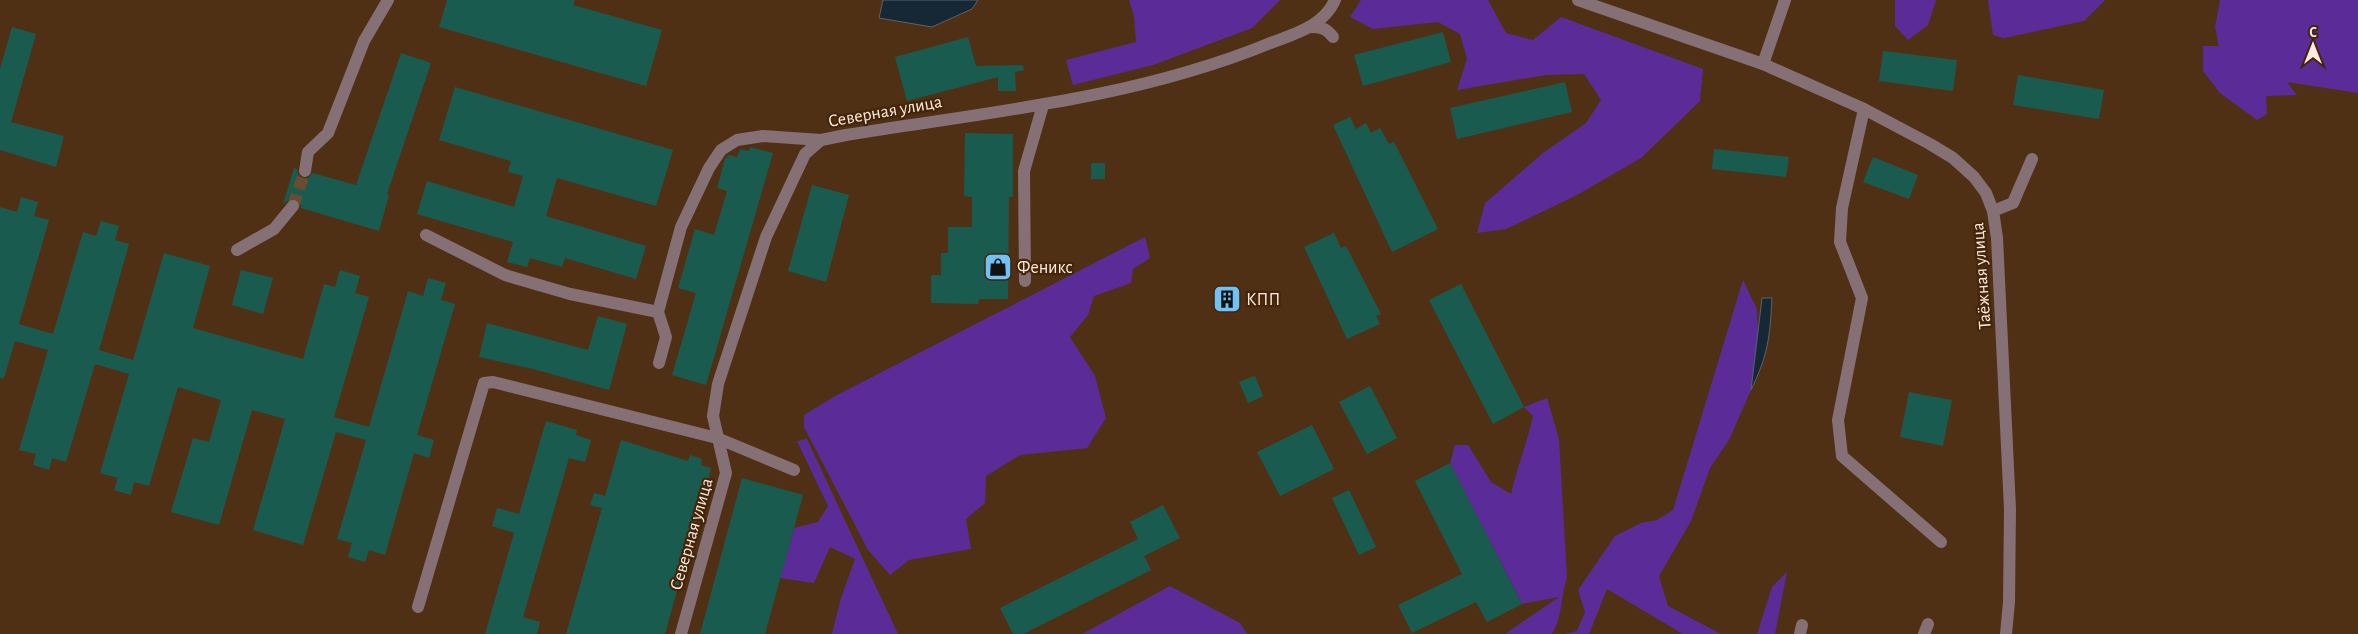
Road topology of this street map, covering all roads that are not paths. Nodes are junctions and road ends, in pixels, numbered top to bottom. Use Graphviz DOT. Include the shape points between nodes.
graph roads {
  1 [pos="388,0"];
  2 [pos="1335,0"];
  3 [pos="1578,0"];
  4 [pos="1784,0"];
  5 [pos="1310,27"];
  6 [pos="1333,37"];
  7 [pos="1763,64"];
  8 [pos="1043,105"];
  9 [pos="1864,109"];
  10 [pos="821,140"];
  11 [pos="2032,160"];
  12 [pos="305,171"];
  13 [pos="294,206"];
  14 [pos="1994,211"];
  15 [pos="426,235"];
  16 [pos="237,250"];
  17 [pos="1025,281"];
  18 [pos="658,312"];
  19 [pos="659,363"];
  20 [pos="717,438"];
  21 [pos="794,470"];
  22 [pos="1942,542"];
  23 [pos="418,607"];
  24 [pos="681,634"];
  25 [pos="2006,634"];
  1 -- 12 [label="street" via="364,41 328,133 308,152"];
  2 -- 5 [label="street, Северная улица" via="1325,17"];
  3 -- 7 [label="street, Таёжная улица"];
  4 -- 7 [label="street"];
  5 -- 6 [label="street" via="1321,27"];
  5 -- 8 [label="street, Северная улица" via="1242,55 1142,85"];
  7 -- 9 [label="street, Таёжная улица"];
  8 -- 10 [label="street, Северная улица"];
  8 -- 17 [label="street" via="1024,171"];
  9 -- 14 [label="street, Таёжная улица" via="1953,158 1974,177"];
  9 -- 22 [label="street" via="1842,208 1840,242 1862,298 1838,420 1842,456"];
  10 -- 18 [label="street" via="763,136 737,140 721,150 681,227"];
  10 -- 20 [label="street, Северная улица" via="805,154 766,237 718,384 713,416"];
  11 -- 14 [label="street" via="2013,202"];
  13 -- 16 [label="street" via="274,229"];
  14 -- 25 [label="street, Таёжная улица" via="1998,238 2010,509"];
  15 -- 18 [label="street" via="505,275 570,294"];
  18 -- 19 [label="street" via="666,337"];
  20 -- 21 [label="street"];
  20 -- 23 [label="street" via="493,382 484,383"];
  20 -- 24 [label="street, Северная улица" via="726,473"];
}
